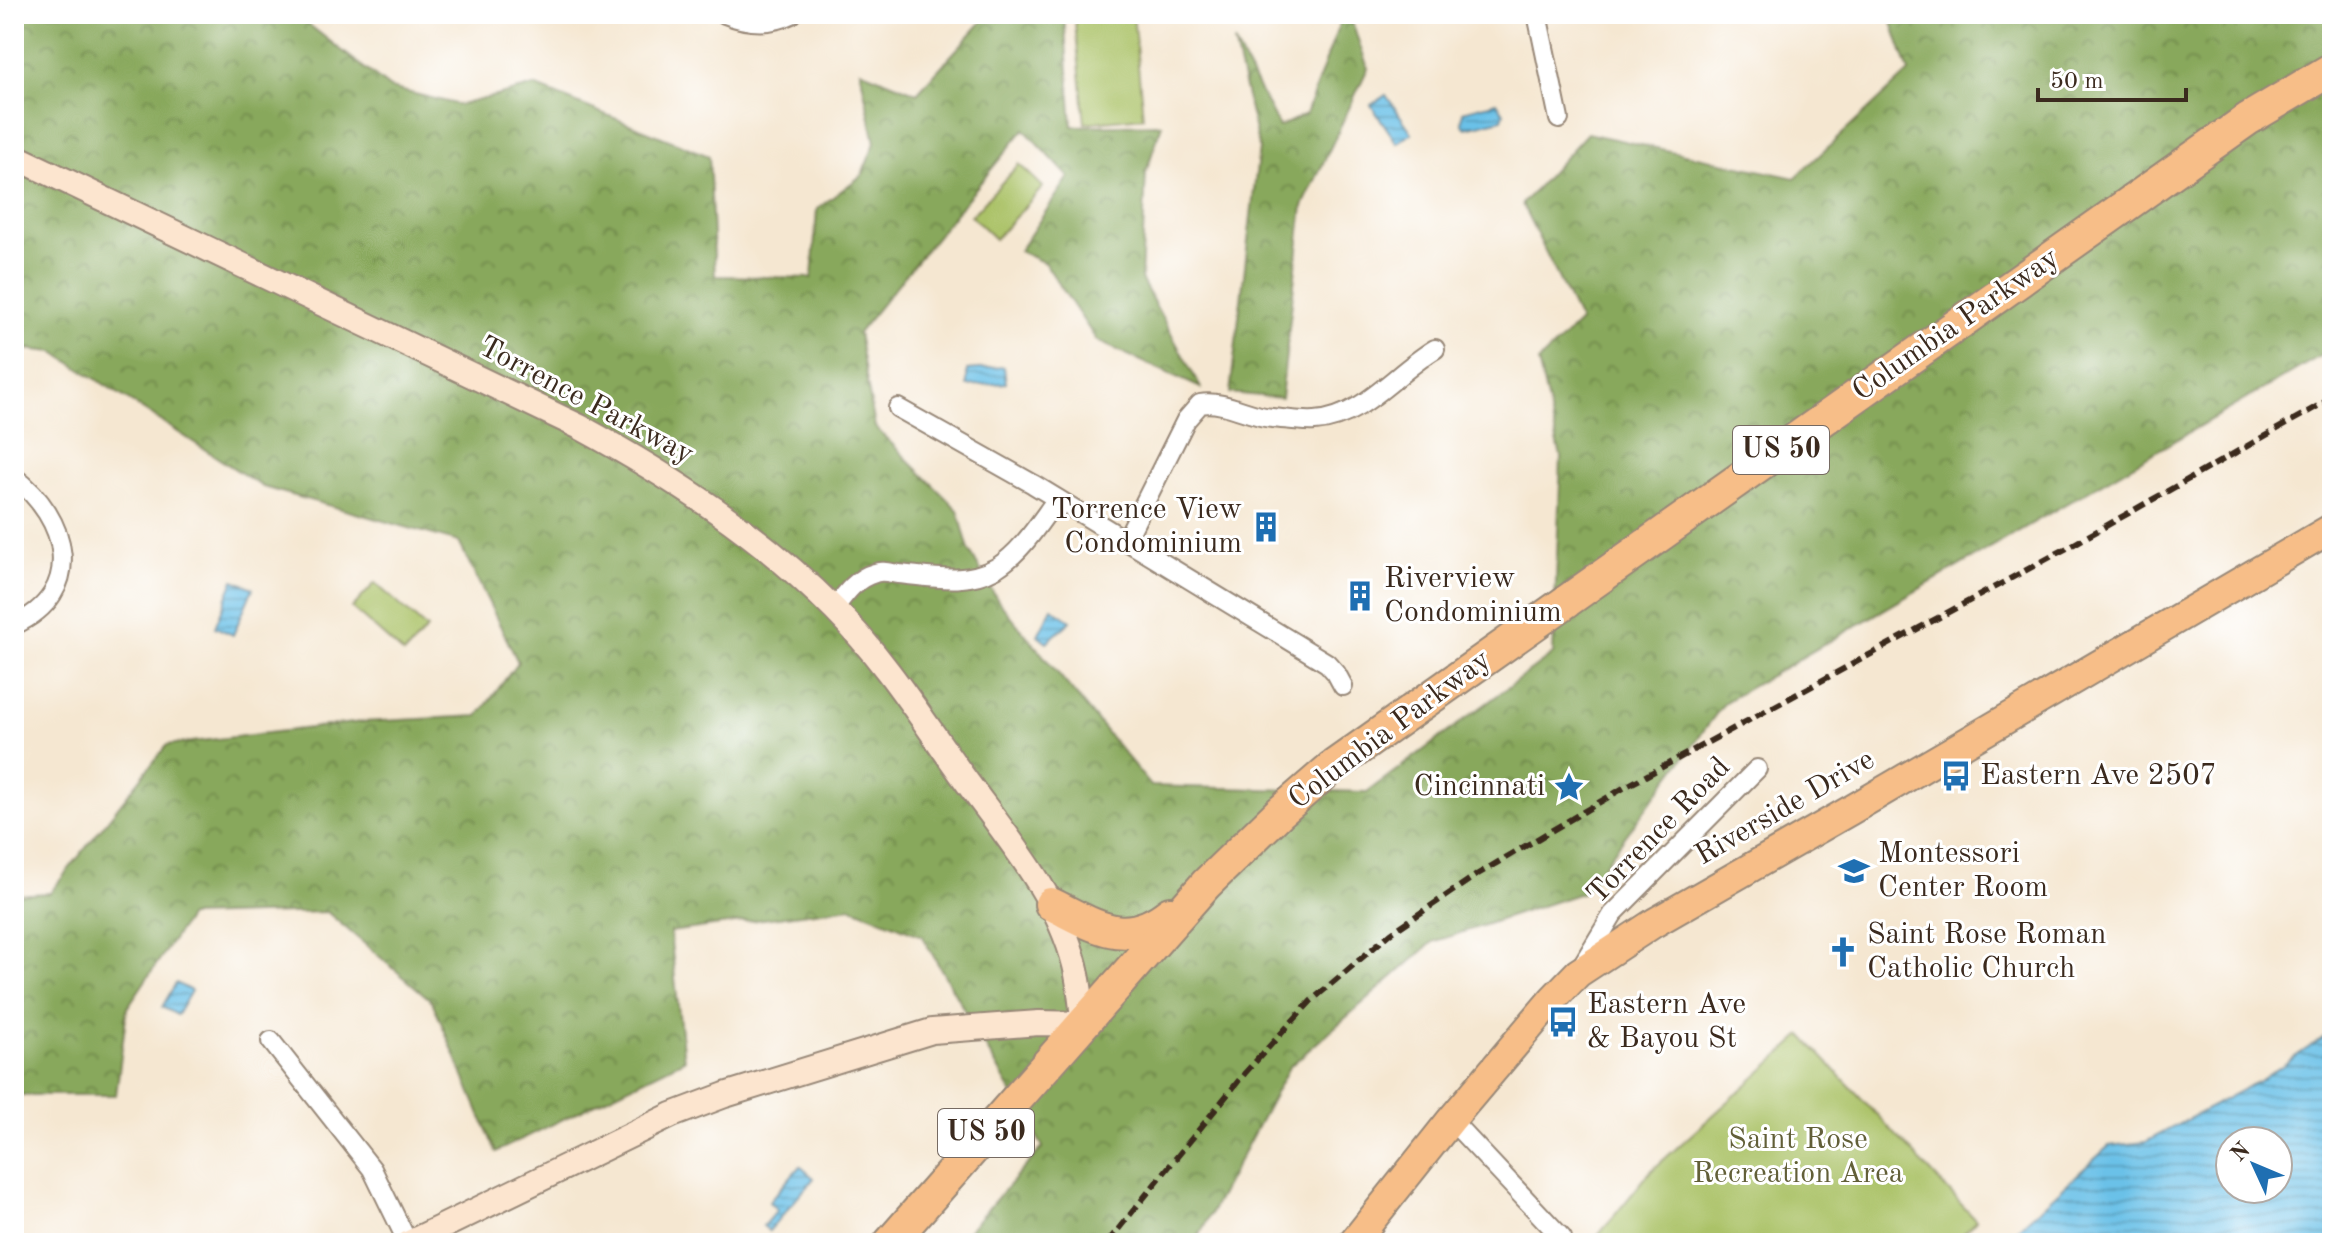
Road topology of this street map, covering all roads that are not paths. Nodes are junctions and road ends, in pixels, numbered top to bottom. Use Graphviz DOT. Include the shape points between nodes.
graph roads {
  1 [pos="725,14"];
  2 [pos="792,14"];
  3 [pos="1537,14"];
  4 [pos="2332,69"];
  5 [pos="1559,119"];
  6 [pos="14,156"];
  7 [pos="1435,349"];
  8 [pos="898,408"];
  9 [pos="14,477"];
  10 [pos="1057,499"];
  11 [pos="2332,528"];
  12 [pos="1125,542"];
  13 [pos="834,609"];
  14 [pos="14,625"];
  15 [pos="1343,686"];
  16 [pos="1757,769"];
  17 [pos="1206,884"];
  18 [pos="1051,904"];
  19 [pos="1578,973"];
  20 [pos="1084,1024"];
  21 [pos="271,1041"];
  22 [pos="1451,1120"];
  23 [pos="1562,1238"];
  24 [pos="408,1243"];
  25 [pos="890,1243"];
  26 [pos="1353,1243"];
  1 -- 2 [label="street" via="753,22"];
  3 -- 5 [label="street"];
  4 -- 17 [label="highway, Columbia Parkway / US 50" via="2248,119 1331,768"];
  6 -- 13 [label="street, Torrence Parkway" via="594,434 709,504"];
  7 -- 12 [label="street" via="1354,411 1334,418 1266,417 1221,404 1200,404 1186,420"];
  8 -- 10 [label="street"];
  9 -- 14 [label="street" via="47,509 64,552 50,596"];
  10 -- 12 [label="street"];
  10 -- 13 [label="street" via="1014,554 996,567 961,579 878,571 862,578"];
  11 -- 19 [label="main road, Riverside Drive" via="1654,923"];
  12 -- 15 [label="street" via="1327,663"];
  13 -- 18 [label="street, Torrence Parkway" via="873,652"];
  16 -- 19 [label="street, Torrence Road" via="1613,914"];
  17 -- 18 [label="highway" via="1158,922 1132,934 1110,931"];
  17 -- 20 [label="highway, Columbia Parkway / US 50"];
  18 -- 20 [label="street, Torrence Parkway" via="1075,965"];
  19 -- 22 [label="main road, Riverside Drive"];
  20 -- 24 [label="street" via="932,1031 725,1095 672,1115"];
  20 -- 25 [label="highway, Columbia Parkway / US 50"];
  21 -- 24 [label="street" via="367,1160"];
  22 -- 23 [label="street"];
  22 -- 26 [label="main road, Riverside Drive"];
}
